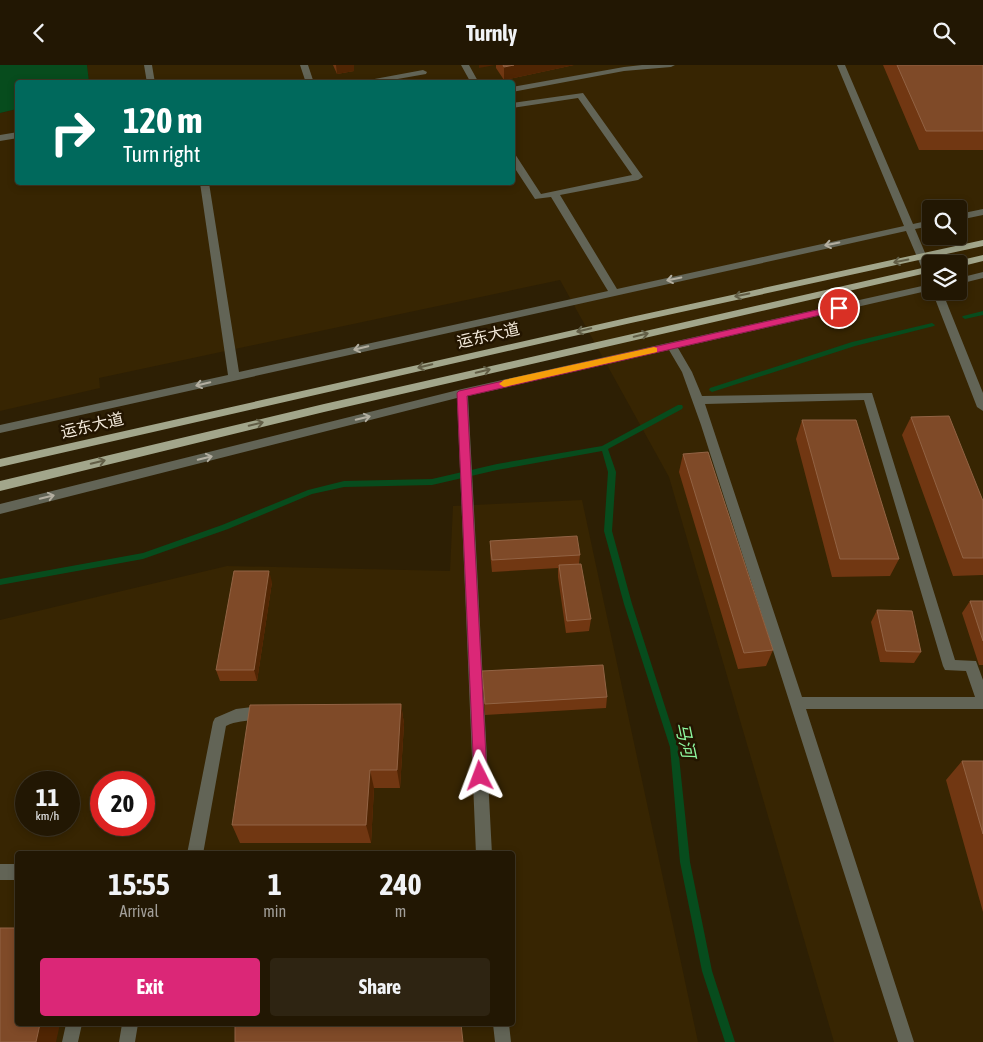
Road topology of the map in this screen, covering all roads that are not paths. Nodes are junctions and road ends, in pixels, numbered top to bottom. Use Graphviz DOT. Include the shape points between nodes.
graph roads {
  1 [pos="148,65"];
  2 [pos="304,65"];
  3 [pos="464,65"];
  4 [pos="671,65"];
  5 [pos="841,65"];
  6 [pos="423,72"];
  7 [pos="150,80"];
  8 [pos="309,80"];
  9 [pos="375,80"];
  10 [pos="473,80"];
  11 [pos="515,89"];
  12 [pos="515,106"];
  13 [pos="15,136"];
  14 [pos="0,138"];
  15 [pos="515,161"];
  16 [pos="204,185"];
  17 [pos="554,194"];
  18 [pos="983,212"];
  19 [pos="967,215"];
  20 [pos="922,225"];
  21 [pos="910,227"];
  22 [pos="983,243"];
  23 [pos="927,255"];
  24 [pos="922,256"];
  25 [pos="983,258"];
  26 [pos="967,262"];
  27 [pos="922,274"];
  28 [pos="983,275"];
  29 [pos="967,279"];
  30 [pos="922,289"];
  31 [pos="614,292"];
  32 [pos="941,300"];
  33 [pos="672,346"];
  34 [pos="234,377"];
  35 [pos="462,393"];
  36 [pos="697,400"];
  37 [pos="983,407"];
  38 [pos="0,429"];
  39 [pos="0,463"];
  40 [pos="0,486"];
  41 [pos="0,509"];
  42 [pos="983,702"];
  43 [pos="797,703"];
  44 [pos="281,713"];
  45 [pos="197,851"];
  46 [pos="484,851"];
  47 [pos="0,872"];
  48 [pos="15,873"];
  49 [pos="74,1026"];
  50 [pos="130,1026"];
  51 [pos="500,1026"];
  52 [pos="70,1042"];
  53 [pos="127,1042"];
  54 [pos="503,1042"];
  55 [pos="906,1042"];
  1 -- 7 [label="lane"];
  2 -- 8 [label="lane"];
  3 -- 10 [label="lane"];
  4 -- 11 [label="lane" via="624,69"];
  5 -- 21 [label="lane"];
  6 -- 9 [label="lane"];
  12 -- 17 [label="lane" via="580,95 638,177"];
  13 -- 14 [label="lane"];
  15 -- 17 [label="lane" via="538,197"];
  16 -- 34 [label="lane"];
  17 -- 31 [label="lane"];
  18 -- 19 [label="lane"];
  20 -- 21 [label="lane"];
  21 -- 24 [label="lane"];
  21 -- 31 [label="lane, one-way"];
  22 -- 23 [label="main road, 运东大道"];
  24 -- 39 [label="main road, 运东大道, one-way"];
  25 -- 26 [label="main road"];
  40 -- 27 [label="main road, one-way" via="324,408"];
  28 -- 29 [label="lane"];
  30 -- 33 [label="lane"];
  31 -- 34 [label="lane, one-way"];
  32 -- 37 [label="lane"];
  33 -- 35 [label="lane"];
  33 -- 36 [label="lane"];
  34 -- 38 [label="lane, one-way"];
  41 -- 35 [label="lane, one-way"];
  35 -- 46 [label="lane"];
  36 -- 42 [label="lane" via="868,397 950,667 971,665"];
  36 -- 43 [label="lane"];
  42 -- 43 [label="lane"];
  43 -- 55 [label="lane"];
  44 -- 45 [label="lane" via="243,713 220,722"];
  47 -- 48 [label="lane"];
  49 -- 52 [label="lane"];
  50 -- 53 [label="lane"];
  51 -- 54 [label="lane"];
}
